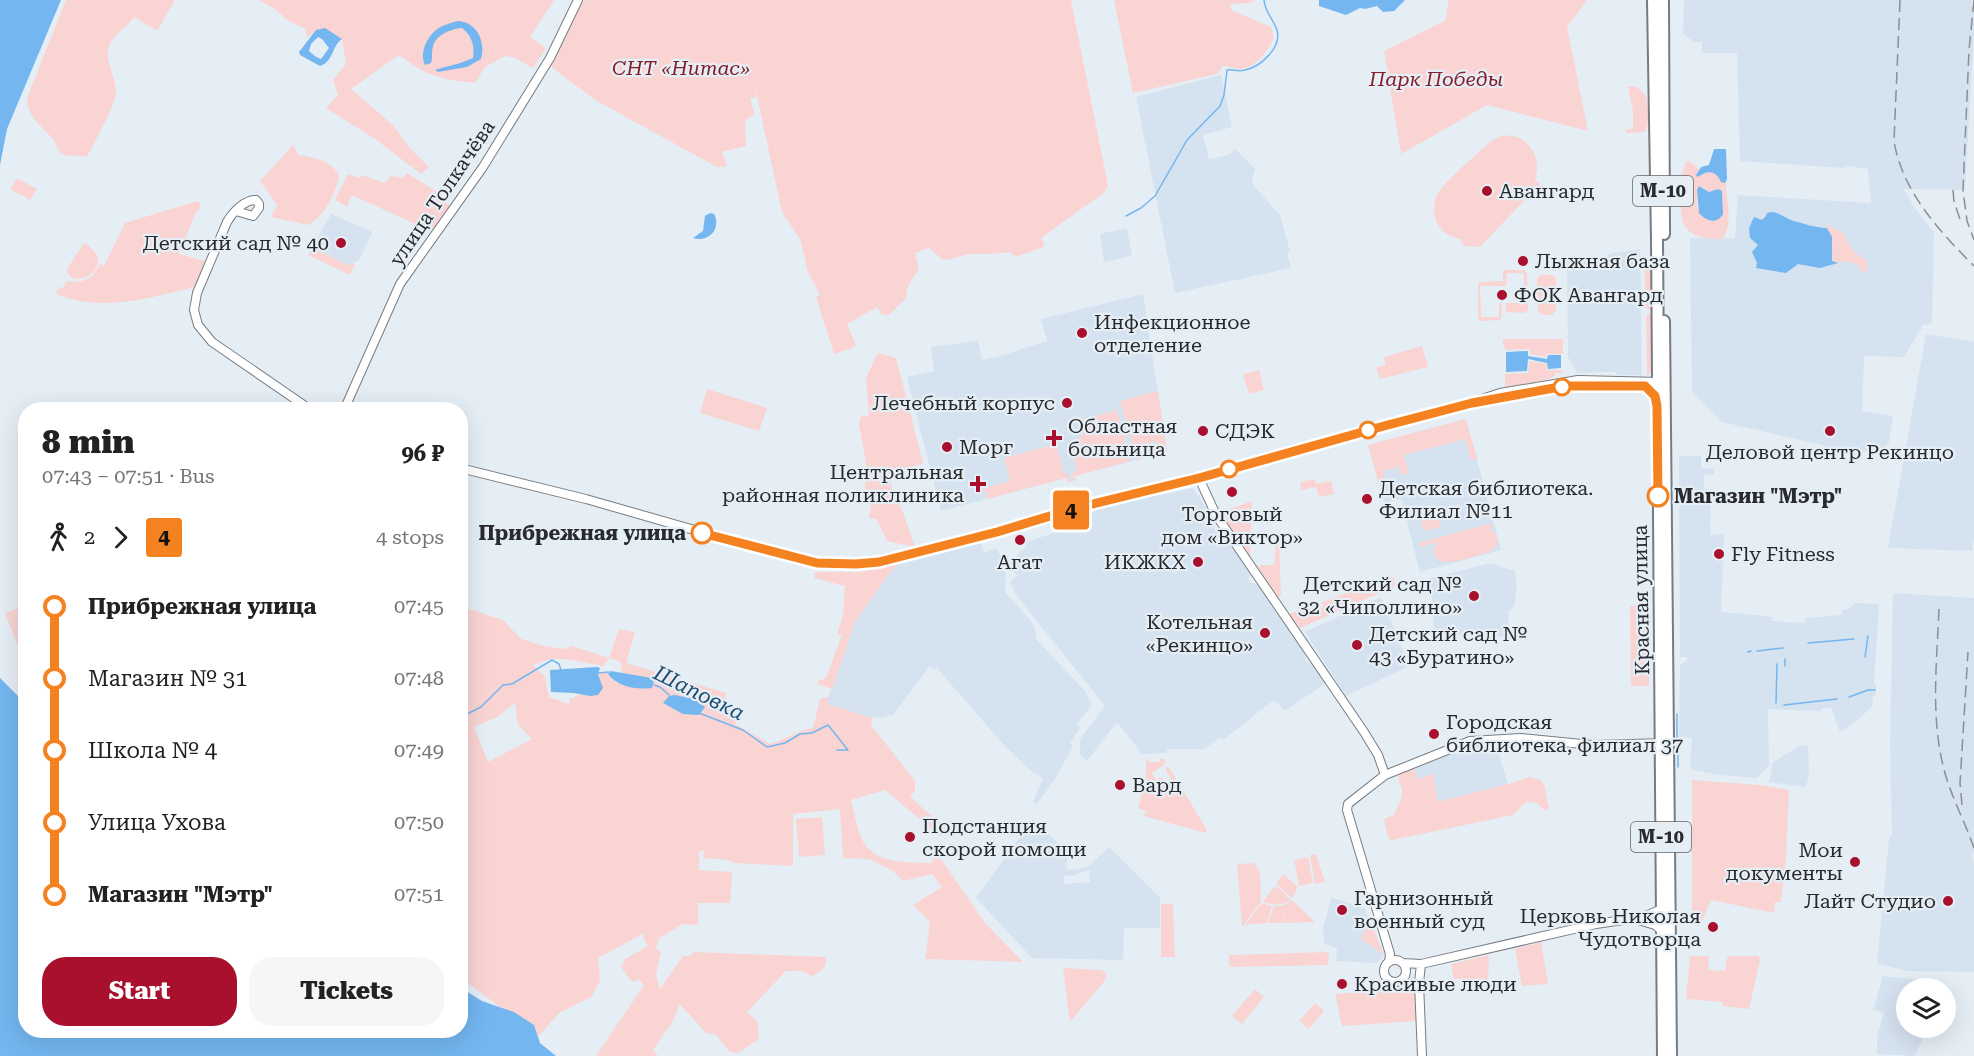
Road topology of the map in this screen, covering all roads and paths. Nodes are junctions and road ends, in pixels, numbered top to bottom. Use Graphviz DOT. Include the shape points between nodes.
graph roads {
  1 [pos="578,0"];
  2 [pos="1653,0"];
  3 [pos="1663,0"];
  4 [pos="236,212"];
  5 [pos="1654,383"];
  6 [pos="299,402"];
  7 [pos="348,402"];
  8 [pos="468,470"];
  9 [pos="1199,478"];
  10 [pos="1664,743"];
  11 [pos="1385,775"];
  12 [pos="1662,909"];
  13 [pos="1634,919"];
  14 [pos="1662,931"];
  15 [pos="1418,964"];
  16 [pos="1403,969"];
  17 [pos="1422,1056"];
  18 [pos="1663,1056"];
  19 [pos="1671,1056"];
  1 -- 7 [label="street, улица Толкачёва" via="549,58 483,166 400,284"];
  2 -- 5 [label="highway, Красная улица / М-10" via="1657,367"];
  3 -- 5 [label="highway, Красная улица / М-10"];
  4 -- 4 [label="street" via="253,216 260,206 258,201 249,200"];
  4 -- 6 [label="street" via="226,222 197,292 194,310 198,326 212,342"];
  5 -- 9 [label="street" via="1578,380 1500,393"];
  5 -- 10 [label="highway, Красная улица / М-10"];
  5 -- 10 [label="highway, Красная улица / М-10"];
  8 -- 9 [label="street" via="799,560 836,565 866,564 931,549"];
  9 -- 11 [label="street" via="1216,515 1364,732"];
  10 -- 11 [label="street" via="1592,746 1521,738 1478,740"];
  10 -- 12 [label="highway, Красная улица / М-10"];
  10 -- 19 [label="highway, Красная улица / М-10"];
  11 -- 16 [label="street" via="1347,807"];
  12 -- 13 [label="street"];
  12 -- 14 [label="highway, Красная улица / М-10"];
  13 -- 14 [label="street"];
  13 -- 15 [label="street"];
  14 -- 18 [label="highway, Красная улица / М-10"];
  15 -- 16 [label="street"];
  15 -- 16 [label="street"];
  16 -- 17 [label="street"];
}
